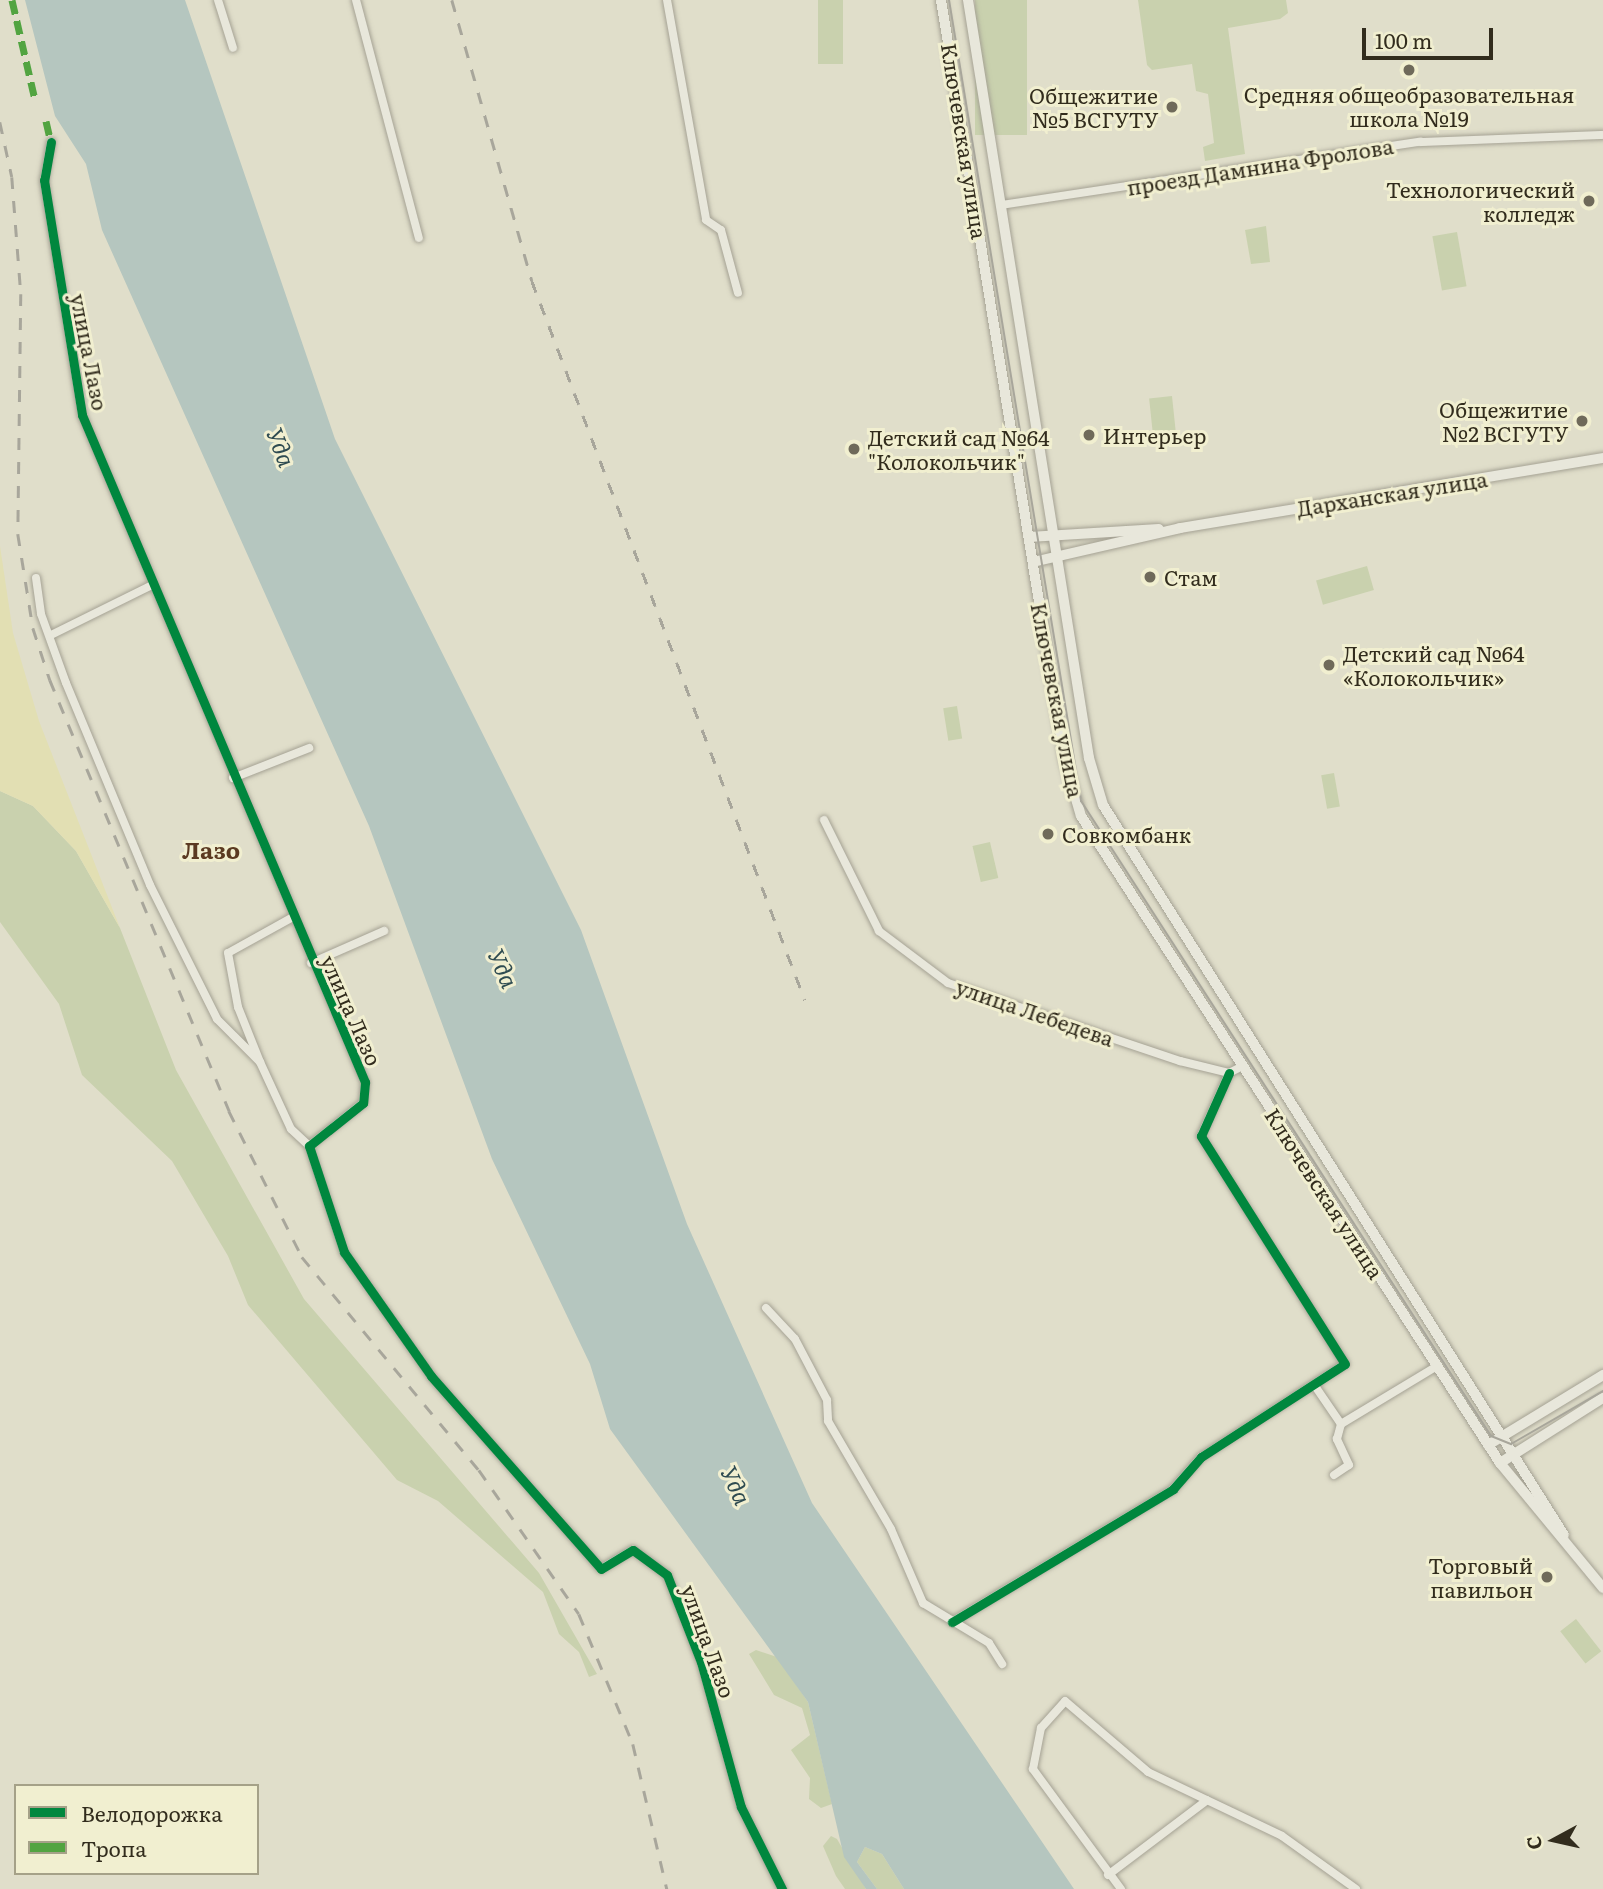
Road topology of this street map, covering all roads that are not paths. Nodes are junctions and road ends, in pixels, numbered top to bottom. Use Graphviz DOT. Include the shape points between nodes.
graph roads {
  1 [pos="218,0"];
  2 [pos="356,0"];
  3 [pos="667,0"];
  4 [pos="941,0"];
  5 [pos="968,0"];
  6 [pos="233,48"];
  7 [pos="1603,135"];
  8 [pos="51,142"];
  9 [pos="1001,205"];
  10 [pos="419,238"];
  11 [pos="738,293"];
  12 [pos="1603,458"];
  13 [pos="1180,528"];
  14 [pos="1054,533"];
  15 [pos="1029,537"];
  16 [pos="1059,558"];
  17 [pos="1033,562"];
  18 [pos="36,579"];
  19 [pos="150,586"];
  20 [pos="51,635"];
  21 [pos="309,748"];
  22 [pos="233,778"];
  23 [pos="824,820"];
  24 [pos="293,917"];
  25 [pos="384,931"];
  26 [pos="312,963"];
  27 [pos="260,1062"];
  28 [pos="1243,1066"];
  29 [pos="1229,1073"];
  30 [pos="309,1146"];
  31 [pos="766,1308"];
  32 [pos="1437,1366"];
  33 [pos="1603,1375"];
  34 [pos="1315,1386"];
  35 [pos="1603,1398"];
  36 [pos="1341,1424"];
  37 [pos="1506,1434"];
  38 [pos="1494,1454"];
  39 [pos="1517,1454"];
  40 [pos="1335,1475"];
  41 [pos="1573,1553"];
  42 [pos="1603,1588"];
  43 [pos="952,1622"];
  44 [pos="1002,1664"];
  45 [pos="1207,1800"];
  46 [pos="1108,1875"];
  47 [pos="782,1889"];
  48 [pos="1121,1889"];
  49 [pos="1356,1889"];
  1 -- 6 [label="street"];
  2 -- 10 [label="street"];
  3 -- 11 [label="street" via="706,220 721,230"];
  4 -- 15 [label="main road, Ключевская улица"];
  5 -- 9 [label="main road, Ключевская улица"];
  7 -- 9 [label="street, проезд Дамнина Фролова" via="1420,142"];
  8 -- 19 [label="street, улица Лазо" via="44,180 72,373 82,415"];
  9 -- 14 [label="main road, Ключевская улица"];
  12 -- 13 [label="street, Дарханская улица"];
  13 -- 14 [label="street, Дарханская улица"];
  13 -- 16 [label="street, Дарханская улица"];
  14 -- 15 [label="street, Дарханская улица"];
  14 -- 16 [label="main road, Ключевская улица"];
  15 -- 17 [label="main road, Ключевская улица"];
  16 -- 17 [label="street, Дарханская улица"];
  16 -- 37 [label="main road, Ключевская улица" via="1089,758 1103,806"];
  17 -- 28 [label="main road, Ключевская улица" via="1067,770 1081,816"];
  18 -- 20 [label="street"];
  19 -- 20 [label="street"];
  19 -- 22 [label="street, улица Лазо"];
  20 -- 27 [label="street" via="150,885 216,1019"];
  21 -- 22 [label="street"];
  22 -- 24 [label="street, улица Лазо"];
  23 -- 29 [label="street, улица Лебедева" via="879,931 948,983"];
  24 -- 26 [label="street, улица Лазо"];
  24 -- 27 [label="street" via="228,953 239,1007"];
  25 -- 26 [label="street"];
  26 -- 30 [label="street, улица Лазо" via="367,1093 363,1103"];
  27 -- 30 [label="street" via="291,1129"];
  28 -- 29 [label="street"];
  28 -- 32 [label="main road, Ключевская улица"];
  29 -- 34 [label="street" via="1200,1136 1343,1358 1341,1368"];
  30 -- 47 [label="street, улица Лазо" via="344,1252 431,1376 601,1569 632,1550 667,1575 701,1662 741,1807"];
  31 -- 43 [label="street" via="795,1339 827,1400 828,1421 891,1529 923,1603"];
  32 -- 36 [label="street"];
  32 -- 38 [label="main road, Ключевская улица"];
  33 -- 37 [label="main road"];
  34 -- 36 [label="street"];
  34 -- 43 [label="street" via="1201,1457 1173,1489"];
  35 -- 39 [label="main road"];
  36 -- 40 [label="street" via="1337,1439 1349,1465"];
  37 -- 38 [label="main road"];
  37 -- 39 [label="main road, Ключевская улица"];
  38 -- 39 [label="main road"];
  38 -- 41 [label="main road, Ключевская улица"];
  39 -- 41 [label="main road, Ключевская улица"];
  41 -- 42 [label="main road"];
  43 -- 44 [label="street" via="989,1643"];
  45 -- 46 [label="street"];
  45 -- 46 [label="street" via="1148,1772 1065,1701 1041,1728 1033,1769"];
  45 -- 49 [label="street" via="1293,1843"];
  46 -- 48 [label="street"];
}
